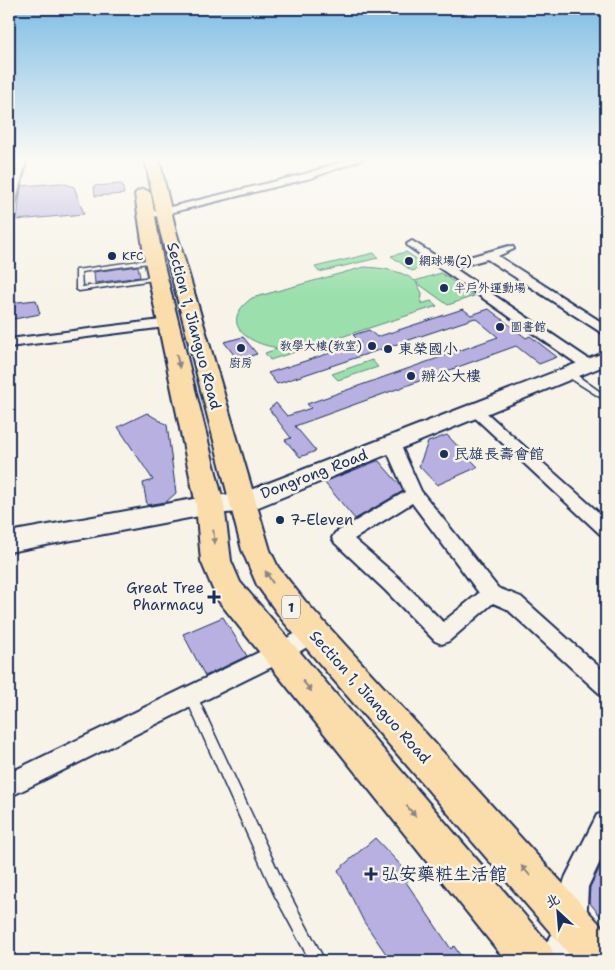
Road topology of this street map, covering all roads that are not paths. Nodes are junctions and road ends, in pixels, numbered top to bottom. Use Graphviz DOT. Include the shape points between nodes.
graph roads {
  1 [pos="151,204"];
  2 [pos="154,204"];
  3 [pos="194,204"];
  4 [pos="155,214"];
  5 [pos="412,244"];
  6 [pos="508,249"];
  7 [pos="488,255"];
  8 [pos="444,267"];
  9 [pos="156,269"];
  10 [pos="169,323"];
  11 [pos="606,330"];
  12 [pos="9,344"];
  13 [pos="587,365"];
  14 [pos="606,399"];
  15 [pos="474,410"];
  16 [pos="392,444"];
  17 [pos="414,494"];
  18 [pos="242,503"];
  19 [pos="210,505"];
  20 [pos="606,529"];
  21 [pos="9,542"];
  22 [pos="491,594"];
  23 [pos="313,633"];
  24 [pos="279,653"];
  25 [pos="606,686"];
  26 [pos="191,696"];
  27 [pos="9,785"];
  28 [pos="606,824"];
  29 [pos="560,944"];
  30 [pos="318,961"];
  31 [pos="534,961"];
  32 [pos="603,961"];
  1 -- 4 [label="main road, Section 1, Jianguo Road / 1"];
  2 -- 4 [label="main road, Section 1, Jianguo Road / 1"];
  3 -- 4 [label="street"];
  4 -- 9 [label="main road, Section 1, Jianguo Road / 1"];
  4 -- 18 [label="main road, Section 1, Jianguo Road / 1"];
  5 -- 8 [label="street"];
  6 -- 7 [label="street"];
  7 -- 8 [label="street"];
  7 -- 11 [label="street"];
  8 -- 13 [label="street"];
  9 -- 9 [label="lane" via="79,288 78,271"];
  9 -- 10 [label="main road, Section 1, Jianguo Road / 1"];
  10 -- 12 [label="street"];
  10 -- 19 [label="main road, Section 1, Jianguo Road / 1, one-way"];
  13 -- 14 [label="lane"];
  13 -- 15 [label="street, Dongrong Road"];
  15 -- 16 [label="street, Dongrong Road"];
  15 -- 20 [label="street"];
  16 -- 17 [label="street"];
  16 -- 18 [label="street, Dongrong Road"];
  17 -- 22 [label="street"];
  17 -- 22 [label="street" via="342,538 442,635"];
  18 -- 19 [label="street, Dongrong Road"];
  23 -- 18 [label="main road, Section 1, Jianguo Road / 1, one-way" via="282,598 263,568"];
  19 -- 21 [label="street, Dongrong Road"];
  19 -- 24 [label="main road, Section 1, Jianguo Road / 1, one-way" via="216,561 228,590"];
  22 -- 25 [label="street" via="514,603"];
  23 -- 24 [label="street"];
  29 -- 23 [label="main road, Section 1, Jianguo Road / 1, one-way"];
  24 -- 26 [label="street"];
  24 -- 31 [label="main road, Section 1, Jianguo Road / 1, one-way"];
  26 -- 27 [label="street"];
  26 -- 30 [label="lane" via="279,889"];
  28 -- 29 [label="street" via="575,885"];
  29 -- 32 [label="main road, Section 1, Jianguo Road / 1"];
}
